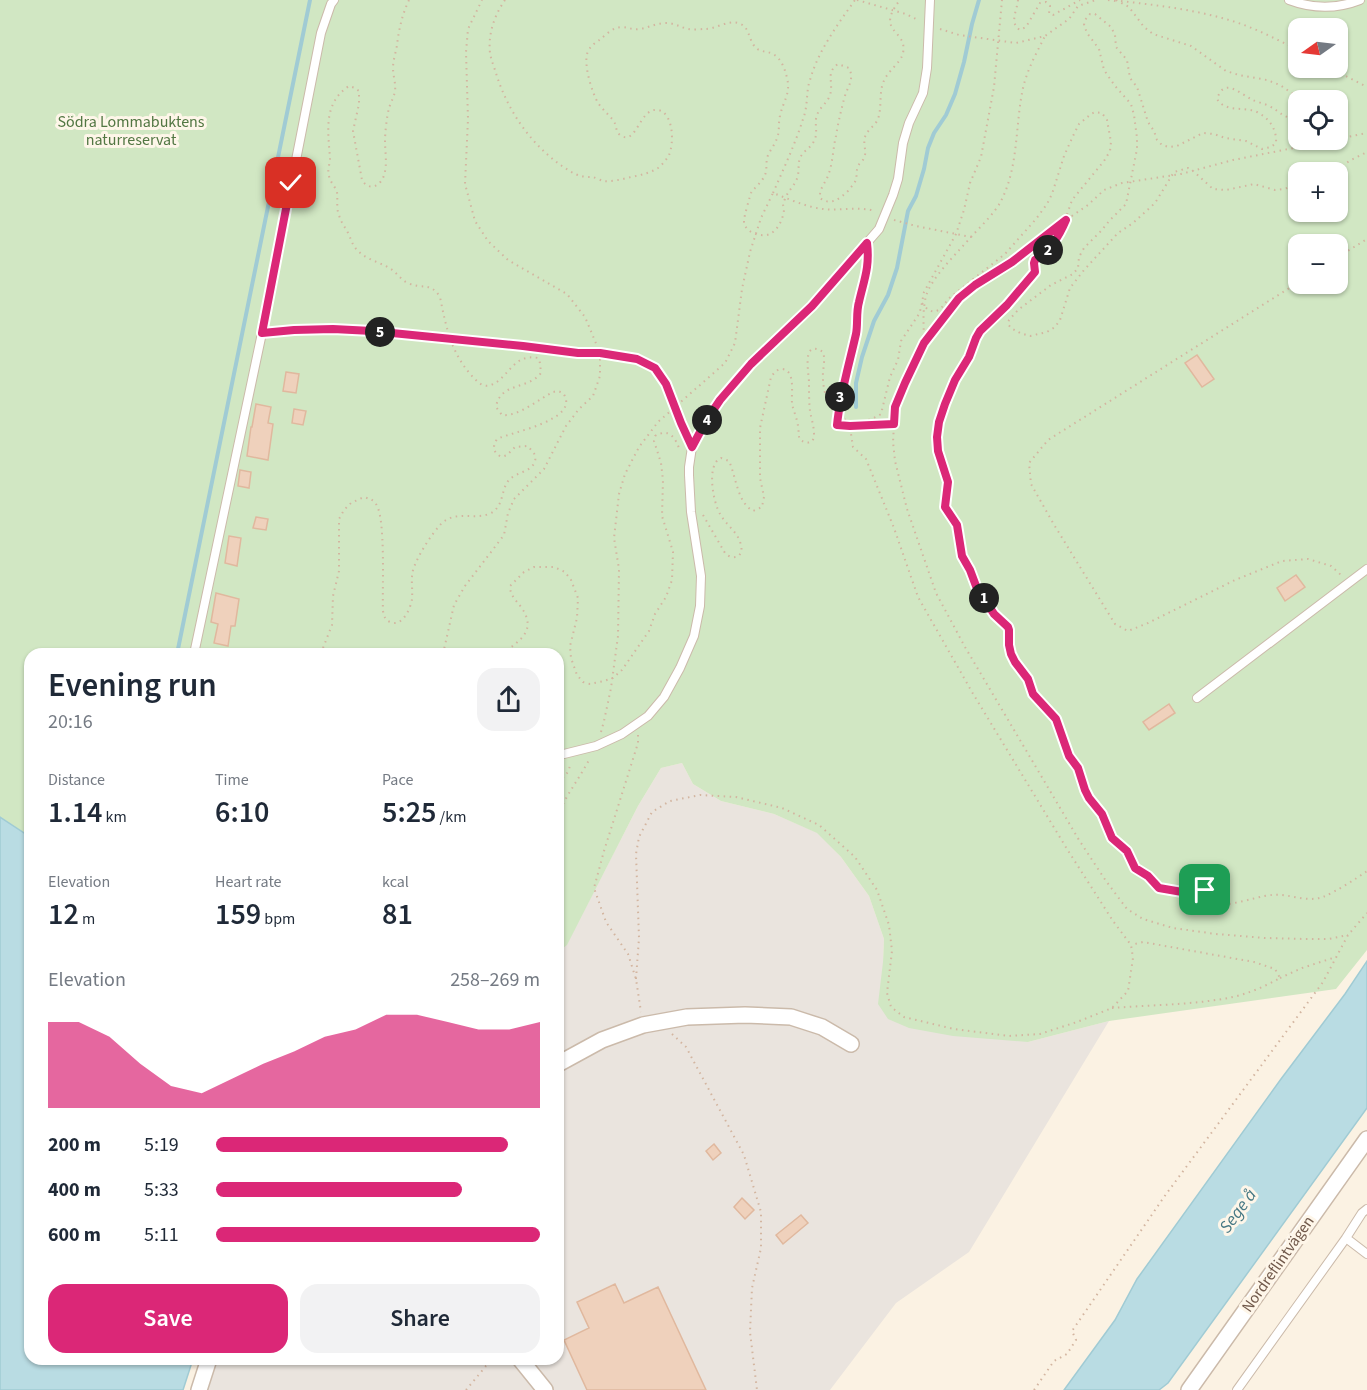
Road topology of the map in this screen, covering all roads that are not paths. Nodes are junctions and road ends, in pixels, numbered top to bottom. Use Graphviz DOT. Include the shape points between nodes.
graph roads {
  1 [pos="334,0"];
  2 [pos="930,0"];
  3 [pos="1290,0"];
  4 [pos="1360,0"];
  5 [pos="867,243"];
  6 [pos="858,304"];
  7 [pos="1367,569"];
  8 [pos="195,648"];
  9 [pos="1197,698"];
  10 [pos="564,754"];
  11 [pos="851,1044"];
  12 [pos="564,1061"];
  13 [pos="1365,1144"];
  14 [pos="1367,1209"];
  15 [pos="1346,1238"];
  16 [pos="1367,1254"];
  17 [pos="207,1365"];
  18 [pos="525,1365"];
  19 [pos="199,1390"];
  20 [pos="545,1390"];
  21 [pos="1189,1390"];
  22 [pos="1237,1390"];
  1 -- 8 [label="lane" via="321,33"];
  2 -- 5 [label="lane" via="923,93 903,143 893,195 879,229"];
  3 -- 4 [label="lane" via="1328,8"];
  5 -- 6 [label="lane" via="869,258"];
  5 -- 10 [label="lane" via="720,400 692,447 688,467 701,576 700,606 694,636 664,697 648,716 622,734"];
  7 -- 9 [label="lane"];
  11 -- 12 [label="street" via="822,1027 791,1017 687,1017 643,1025 602,1040"];
  13 -- 21 [label="street, Nordreflintvägen"];
  14 -- 15 [label="lane"];
  15 -- 16 [label="lane"];
  15 -- 22 [label="lane"];
  17 -- 19 [label="street"];
  18 -- 20 [label="street"];
}
